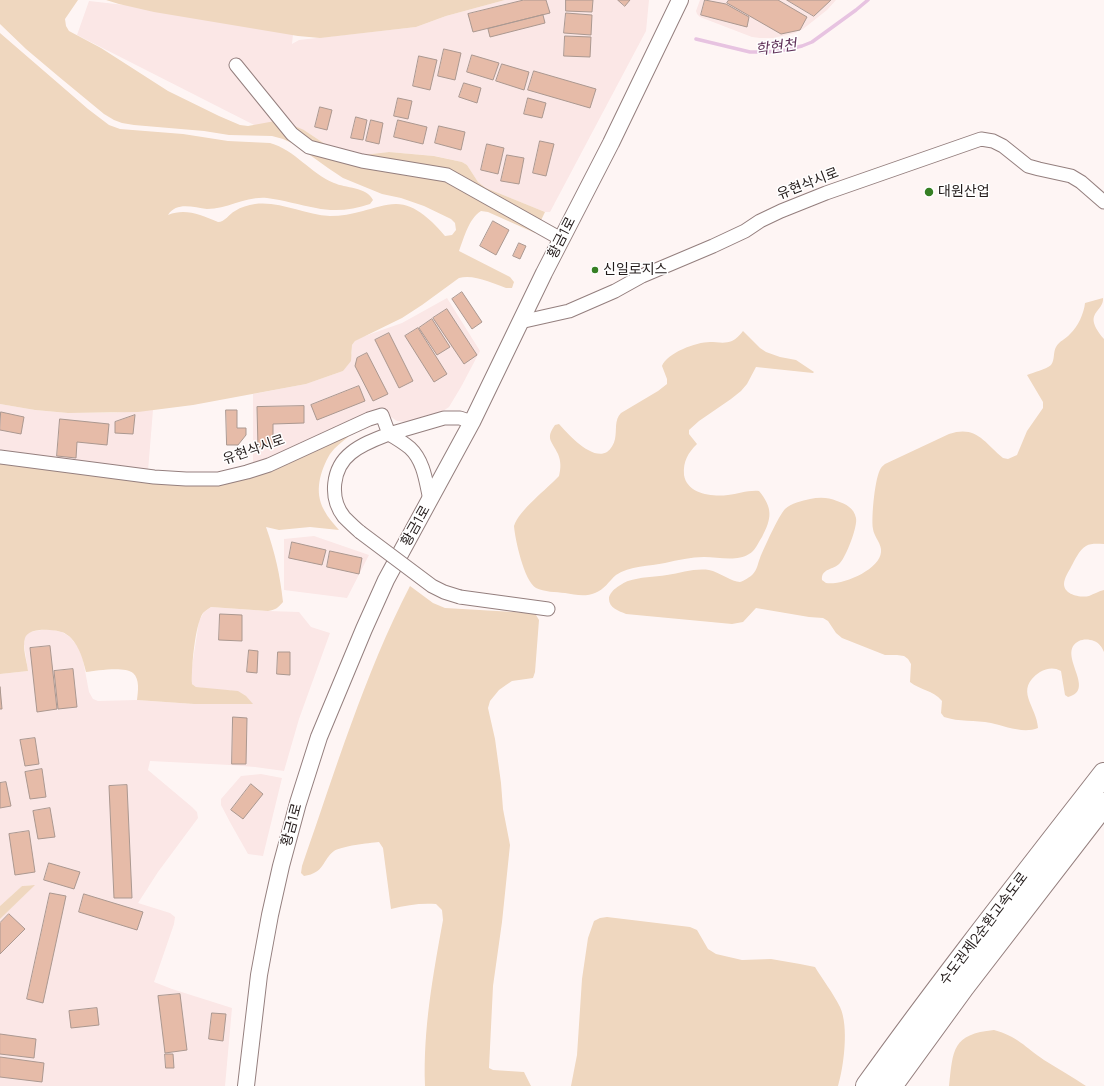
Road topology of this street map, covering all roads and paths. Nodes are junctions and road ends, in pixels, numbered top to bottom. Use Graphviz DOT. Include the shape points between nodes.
graph roads {
  1 [pos="680,0"];
  2 [pos="236,65"];
  3 [pos="1104,202"];
  4 [pos="561,239"];
  5 [pos="520,322"];
  6 [pos="472,422"];
  7 [pos="389,434"];
  8 [pos="0,457"];
  9 [pos="430,500"];
  10 [pos="548,609"];
  11 [pos="1104,774"];
  12 [pos="1104,804"];
  13 [pos="246,1086"];
  14 [pos="867,1086"];
  15 [pos="891,1086"];
  1 -- 4 [label="street, 황금1로"];
  2 -- 4 [label="street" via="292,134 309,147 362,161 447,175"];
  3 -- 5 [label="street, 유현삭시로" via="1071,176 1028,166 993,140 981,139 781,211 745,231 569,311"];
  4 -- 5 [label="street, 황금1로"];
  5 -- 6 [label="street, 황금1로"];
  6 -- 7 [label="street" via="460,418 444,418"];
  6 -- 9 [label="street, 황금1로"];
  7 -- 8 [label="street, 유현삭시로" via="382,415 269,465 218,479 154,477"];
  7 -- 9 [label="street" via="409,447 416,455 421,464"];
  7 -- 10 [label="street, bridge" via="357,448 349,454 337,472 334,493 343,516 360,532 432,586 444,592 460,598"];
  9 -- 13 [label="street, 황금1로" via="386,580 366,623 309,767 270,915 259,975"];
  11 -- 14 [label="highway, 수도권제2순환고속도로" via="900,1039"];
  12 -- 15 [label="highway, 수도권제2순환고속도로" via="963,987"];
}
